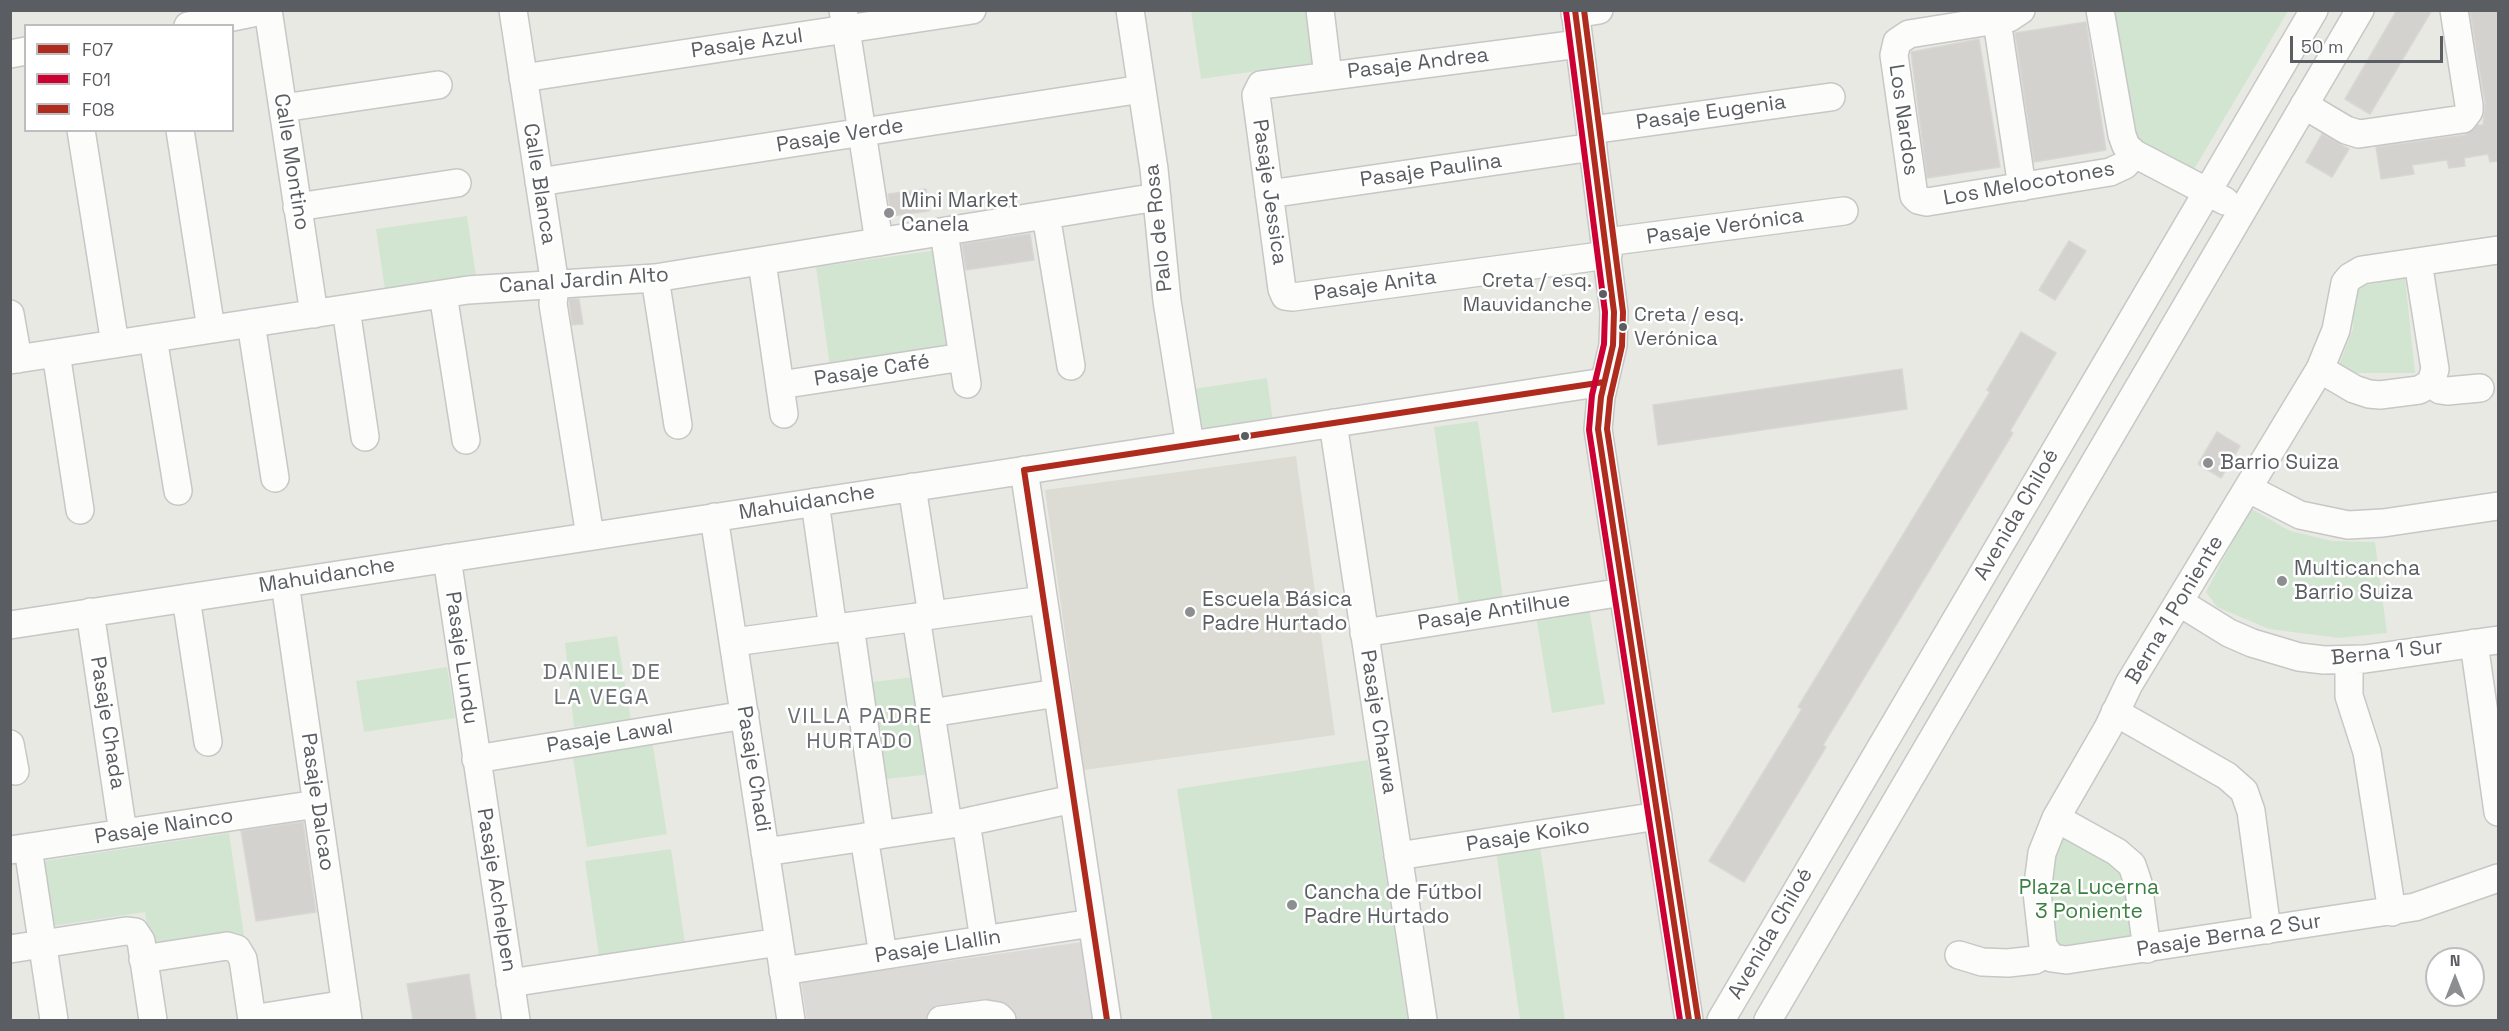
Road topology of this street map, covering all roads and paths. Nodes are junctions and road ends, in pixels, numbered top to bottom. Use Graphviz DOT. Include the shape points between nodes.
graph roads {
  1 [pos="268,10"];
  2 [pos="513,10"];
  3 [pos="972,10"];
  4 [pos="1130,10"];
  5 [pos="1320,10"];
  6 [pos="2100,10"];
  7 [pos="2314,10"];
  8 [pos="2360,10"];
  9 [pos="2454,10"];
  10 [pos="1583,12"];
  11 [pos="2009,16"];
  12 [pos="845,20"];
  13 [pos="1907,22"];
  14 [pos="198,24"];
  15 [pos="1579,44"];
  16 [pos="1328,76"];
  17 [pos="523,78"];
  18 [pos="438,85"];
  19 [pos="1257,87"];
  20 [pos="1142,89"];
  21 [pos="1831,97"];
  22 [pos="2304,105"];
  23 [pos="283,108"];
  24 [pos="81,132"];
  25 [pos="180,132"];
  26 [pos="862,132"];
  27 [pos="1592,139"];
  28 [pos="2135,154"];
  29 [pos="539,182"];
  30 [pos="457,183"];
  31 [pos="2022,187"];
  32 [pos="2209,192"];
  33 [pos="1269,194"];
  34 [pos="1157,197"];
  35 [pos="1918,200"];
  36 [pos="297,207"];
  37 [pos="2242,210"];
  38 [pos="1844,211"];
  39 [pos="1046,215"];
  40 [pos="944,232"];
  41 [pos="879,242"];
  42 [pos="1607,249"];
  43 [pos="2499,250"];
  44 [pos="762,262"];
  45 [pos="2418,262"];
  46 [pos="655,278"];
  47 [pos="555,285"];
  48 [pos="443,294"];
  49 [pos="1285,296"];
  50 [pos="346,309"];
  51 [pos="10,314"];
  52 [pos="314,314"];
  53 [pos="251,323"];
  54 [pos="211,329"];
  55 [pos="153,338"];
  56 [pos="115,344"];
  57 [pos="56,353"];
  58 [pos="963,357"];
  59 [pos="14,360"];
  60 [pos="1071,366"];
  61 [pos="2320,369"];
  62 [pos="1604,382"];
  63 [pos="2431,383"];
  64 [pos="967,384"];
  65 [pos="780,385"];
  66 [pos="2480,388"];
  67 [pos="784,414"];
  68 [pos="1333,423"];
  69 [pos="678,425"];
  70 [pos="366,437"];
  71 [pos="466,440"];
  72 [pos="1190,445"];
  73 [pos="1024,470"];
  74 [pos="275,478"];
  75 [pos="912,487"];
  76 [pos="2249,489"];
  77 [pos="178,492"];
  78 [pos="815,502"];
  79 [pos="2499,506"];
  80 [pos="80,510"];
  81 [pos="714,517"];
  82 [pos="590,536"];
  83 [pos="447,558"];
  84 [pos="285,583"];
  85 [pos="1623,592"];
  86 [pos="186,598"];
  87 [pos="1043,600"];
  88 [pos="2180,602"];
  89 [pos="90,612"];
  90 [pos="924,616"];
  91 [pos="10,625"];
  92 [pos="841,627"];
  93 [pos="1364,633"];
  94 [pos="2486,641"];
  95 [pos="734,642"];
  96 [pos="2349,660"];
  97 [pos="1057,693"];
  98 [pos="2115,712"];
  99 [pos="931,713"];
  100 [pos="745,715"];
  101 [pos="208,742"];
  102 [pos="10,744"];
  103 [pos="476,759"];
  104 [pos="15,771"];
  105 [pos="1073,799"];
  106 [pos="317,804"];
  107 [pos="2499,812"];
  108 [pos="1658,816"];
  109 [pos="2056,818"];
  110 [pos="957,823"];
  111 [pos="123,833"];
  112 [pos="872,836"];
  113 [pos="19,849"];
  114 [pos="765,852"];
  115 [pos="1398,856"];
  116 [pos="2499,878"];
  117 [pos="2392,912"];
  118 [pos="1092,923"];
  119 [pos="2267,930"];
  120 [pos="984,940"];
  121 [pos="779,942"];
  122 [pos="42,944"];
  123 [pos="141,947"];
  124 [pos="2147,948"];
  125 [pos="10,949"];
  126 [pos="2047,953"];
  127 [pos="883,955"];
  128 [pos="1959,955"];
  129 [pos="783,970"];
  130 [pos="510,983"];
  131 [pos="347,1012"];
  132 [pos="54,1020"];
  133 [pos="153,1020"];
  134 [pos="252,1020"];
  135 [pos="516,1020"];
  136 [pos="791,1020"];
  137 [pos="941,1020"];
  138 [pos="1002,1020"];
  139 [pos="1107,1020"];
  140 [pos="1423,1020"];
  141 [pos="1689,1020"];
  142 [pos="1721,1020"];
  143 [pos="1767,1020"];
  1 -- 14 [label="street"];
  1 -- 23 [label="street, Calle Montino"];
  2 -- 17 [label="street, Calle Blanca"];
  3 -- 12 [label="street, Pasaje Azul"];
  4 -- 20 [label="street, Palo de Rosa"];
  5 -- 16 [label="street"];
  6 -- 28 [label="street" via="2123,141"];
  7 -- 32 [label="street, Avenida Chiloé"];
  8 -- 22 [label="street, Avenida Chiloé"];
  9 -- 22 [label="street" via="2469,105 2463,119 2360,134"];
  10 -- 15 [label="street"];
  11 -- 13 [label="street"];
  11 -- 31 [label="street"];
  12 -- 17 [label="street, Pasaje Azul"];
  12 -- 26 [label="street"];
  13 -- 35 [label="street, Los Nardos" via="1894,55 1913,191"];
  15 -- 16 [label="street, Pasaje Andrea"];
  15 -- 27 [label="street"];
  16 -- 19 [label="street, Pasaje Andrea"];
  17 -- 29 [label="street, Calle Blanca"];
  18 -- 23 [label="street"];
  19 -- 33 [label="street, Pasaje Jessica"];
  20 -- 26 [label="street, Pasaje Verde"];
  20 -- 34 [label="street, Palo de Rosa"];
  21 -- 27 [label="street, Pasaje Eugenia"];
  22 -- 37 [label="street, Avenida Chiloé"];
  23 -- 36 [label="street, Calle Montino"];
  24 -- 56 [label="street"];
  25 -- 54 [label="street"];
  26 -- 29 [label="street, Pasaje Verde"];
  26 -- 41 [label="street"];
  27 -- 33 [label="street, Pasaje Paulina"];
  27 -- 42 [label="street"];
  28 -- 31 [label="street, Los Melocotones" via="2126,165 2110,172"];
  28 -- 32 [label="street"];
  29 -- 47 [label="street, Calle Blanca"];
  30 -- 36 [label="street"];
  31 -- 35 [label="street, Los Melocotones" via="1927,202"];
  32 -- 37 [label="street"];
  32 -- 142 [label="street, Avenida Chiloé"];
  33 -- 49 [label="street, Pasaje Jessica"];
  34 -- 39 [label="street, Canal Jardin Alto"];
  34 -- 72 [label="street, Palo de Rosa" via="1167,302"];
  36 -- 52 [label="street, Calle Montino"];
  37 -- 143 [label="street, Avenida Chiloé"];
  38 -- 42 [label="street, Pasaje Verónica"];
  39 -- 40 [label="street, Canal Jardin Alto"];
  39 -- 60 [label="street"];
  40 -- 41 [label="street, Canal Jardin Alto"];
  40 -- 58 [label="street"];
  41 -- 44 [label="street, Canal Jardin Alto"];
  42 -- 49 [label="street, Pasaje Anita"];
  42 -- 62 [label="street" via="1614,331"];
  43 -- 45 [label="street"];
  44 -- 46 [label="street, Canal Jardin Alto"];
  44 -- 65 [label="street"];
  45 -- 61 [label="street, Berna 1 Poniente" via="2362,270 2349,277 2342,290 2336,330"];
  45 -- 63 [label="street" via="2435,369"];
  46 -- 47 [label="street, Canal Jardin Alto"];
  46 -- 69 [label="street"];
  47 -- 48 [label="street, Canal Jardin Alto"];
  47 -- 82 [label="street, Calle Blanca" via="554,304"];
  48 -- 50 [label="street, Canal Jardin Alto"];
  48 -- 71 [label="street"];
  50 -- 52 [label="street, Canal Jardin Alto"];
  50 -- 70 [label="street"];
  51 -- 59 [label="street"];
  52 -- 53 [label="street, Canal Jardin Alto"];
  53 -- 54 [label="street, Canal Jardin Alto"];
  53 -- 74 [label="street"];
  54 -- 55 [label="street, Canal Jardin Alto"];
  55 -- 56 [label="street, Canal Jardin Alto"];
  55 -- 77 [label="street"];
  56 -- 57 [label="street, Canal Jardin Alto"];
  57 -- 59 [label="street, Canal Jardin Alto"];
  57 -- 80 [label="street"];
  58 -- 64 [label="street"];
  58 -- 65 [label="street, Pasaje Café"];
  61 -- 63 [label="street" via="2369,394 2419,390"];
  61 -- 76 [label="street, Berna 1 Poniente"];
  62 -- 68 [label="street, Mahuidanche"];
  62 -- 85 [label="street" via="1598,429"];
  63 -- 66 [label="street" via="2447,391"];
  65 -- 67 [label="street"];
  68 -- 72 [label="street, Mahuidanche"];
  68 -- 93 [label="street, Pasaje Charwa"];
  72 -- 73 [label="street, Mahuidanche"];
  73 -- 75 [label="street, Mahuidanche"];
  73 -- 87 [label="street"];
  75 -- 78 [label="street, Mahuidanche"];
  75 -- 90 [label="street"];
  76 -- 79 [label="street" via="2300,515 2348,525"];
  76 -- 88 [label="street, Berna 1 Poniente"];
  78 -- 81 [label="street, Mahuidanche"];
  78 -- 92 [label="street"];
  81 -- 82 [label="street, Mahuidanche"];
  81 -- 95 [label="street, Pasaje Chadi"];
  82 -- 83 [label="street, Mahuidanche"];
  83 -- 84 [label="street, Mahuidanche"];
  83 -- 103 [label="street, Pasaje Lundu"];
  84 -- 86 [label="street, Mahuidanche"];
  84 -- 106 [label="street, Pasaje Dalcao"];
  85 -- 93 [label="street, Pasaje Antilhue"];
  85 -- 108 [label="street"];
  86 -- 89 [label="street, Mahuidanche"];
  86 -- 101 [label="street"];
  87 -- 90 [label="street"];
  87 -- 97 [label="street"];
  88 -- 96 [label="street, Berna 1 Sur" via="2229,633 2275,652"];
  88 -- 98 [label="street, Berna 1 Poniente"];
  89 -- 91 [label="street, Mahuidanche"];
  89 -- 111 [label="street, Pasaje Chada"];
  90 -- 92 [label="street"];
  90 -- 99 [label="street"];
  92 -- 95 [label="street"];
  92 -- 112 [label="street"];
  93 -- 115 [label="street, Pasaje Charwa"];
  94 -- 96 [label="street, Berna 1 Sur"];
  94 -- 107 [label="street"];
  95 -- 100 [label="street, Pasaje Chadi"];
  96 -- 117 [label="street" via="2349,696 2367,752"];
  97 -- 99 [label="street"];
  97 -- 105 [label="street"];
  98 -- 109 [label="street, Berna 1 Poniente"];
  98 -- 119 [label="street" via="2227,777 2244,791 2251,811"];
  99 -- 110 [label="street"];
  100 -- 103 [label="street, Pasaje Lawal"];
  100 -- 114 [label="street, Pasaje Chadi"];
  102 -- 104 [label="street"];
  103 -- 130 [label="street, Pasaje Achelpen"];
  105 -- 110 [label="street"];
  105 -- 118 [label="street"];
  106 -- 111 [label="street, Pasaje Nainco"];
  106 -- 131 [label="street, Pasaje Dalcao"];
  108 -- 115 [label="street, Pasaje Koiko"];
  108 -- 141 [label="street"];
  109 -- 124 [label="street" via="2117,852 2132,865"];
  109 -- 126 [label="street, Berna 1 Poniente" via="2042,853 2037,892"];
  110 -- 112 [label="street"];
  110 -- 120 [label="street"];
  111 -- 113 [label="street, Pasaje Nainco"];
  112 -- 114 [label="street"];
  112 -- 127 [label="street"];
  113 -- 122 [label="street"];
  114 -- 121 [label="street, Pasaje Chadi"];
  115 -- 140 [label="street, Pasaje Charwa"];
  116 -- 117 [label="street, Pasaje Berna 2 Sur" via="2438,901"];
  117 -- 119 [label="street, Pasaje Berna 2 Sur"];
  118 -- 120 [label="street, Pasaje Llallin"];
  118 -- 139 [label="street"];
  119 -- 124 [label="street, Pasaje Berna 2 Sur"];
  120 -- 127 [label="street, Pasaje Llallin"];
  121 -- 129 [label="street, Pasaje Chadi"];
  121 -- 130 [label="street"];
  122 -- 123 [label="street" via="126,931"];
  122 -- 125 [label="street"];
  122 -- 132 [label="street"];
  123 -- 133 [label="street"];
  123 -- 134 [label="street" via="237,948 243,959"];
  124 -- 126 [label="street, Pasaje Berna 2 Sur" via="2066,960"];
  126 -- 128 [label="street, Pasaje Berna 2 Sur" via="2035,960 2008,963 1982,962"];
  127 -- 129 [label="street, Pasaje Llallin"];
  129 -- 136 [label="street, Pasaje Chadi"];
  130 -- 135 [label="street, Pasaje Achelpen"];
  131 -- 134 [label="street"];
  137 -- 138 [label="street" via="992,1014"];
}
